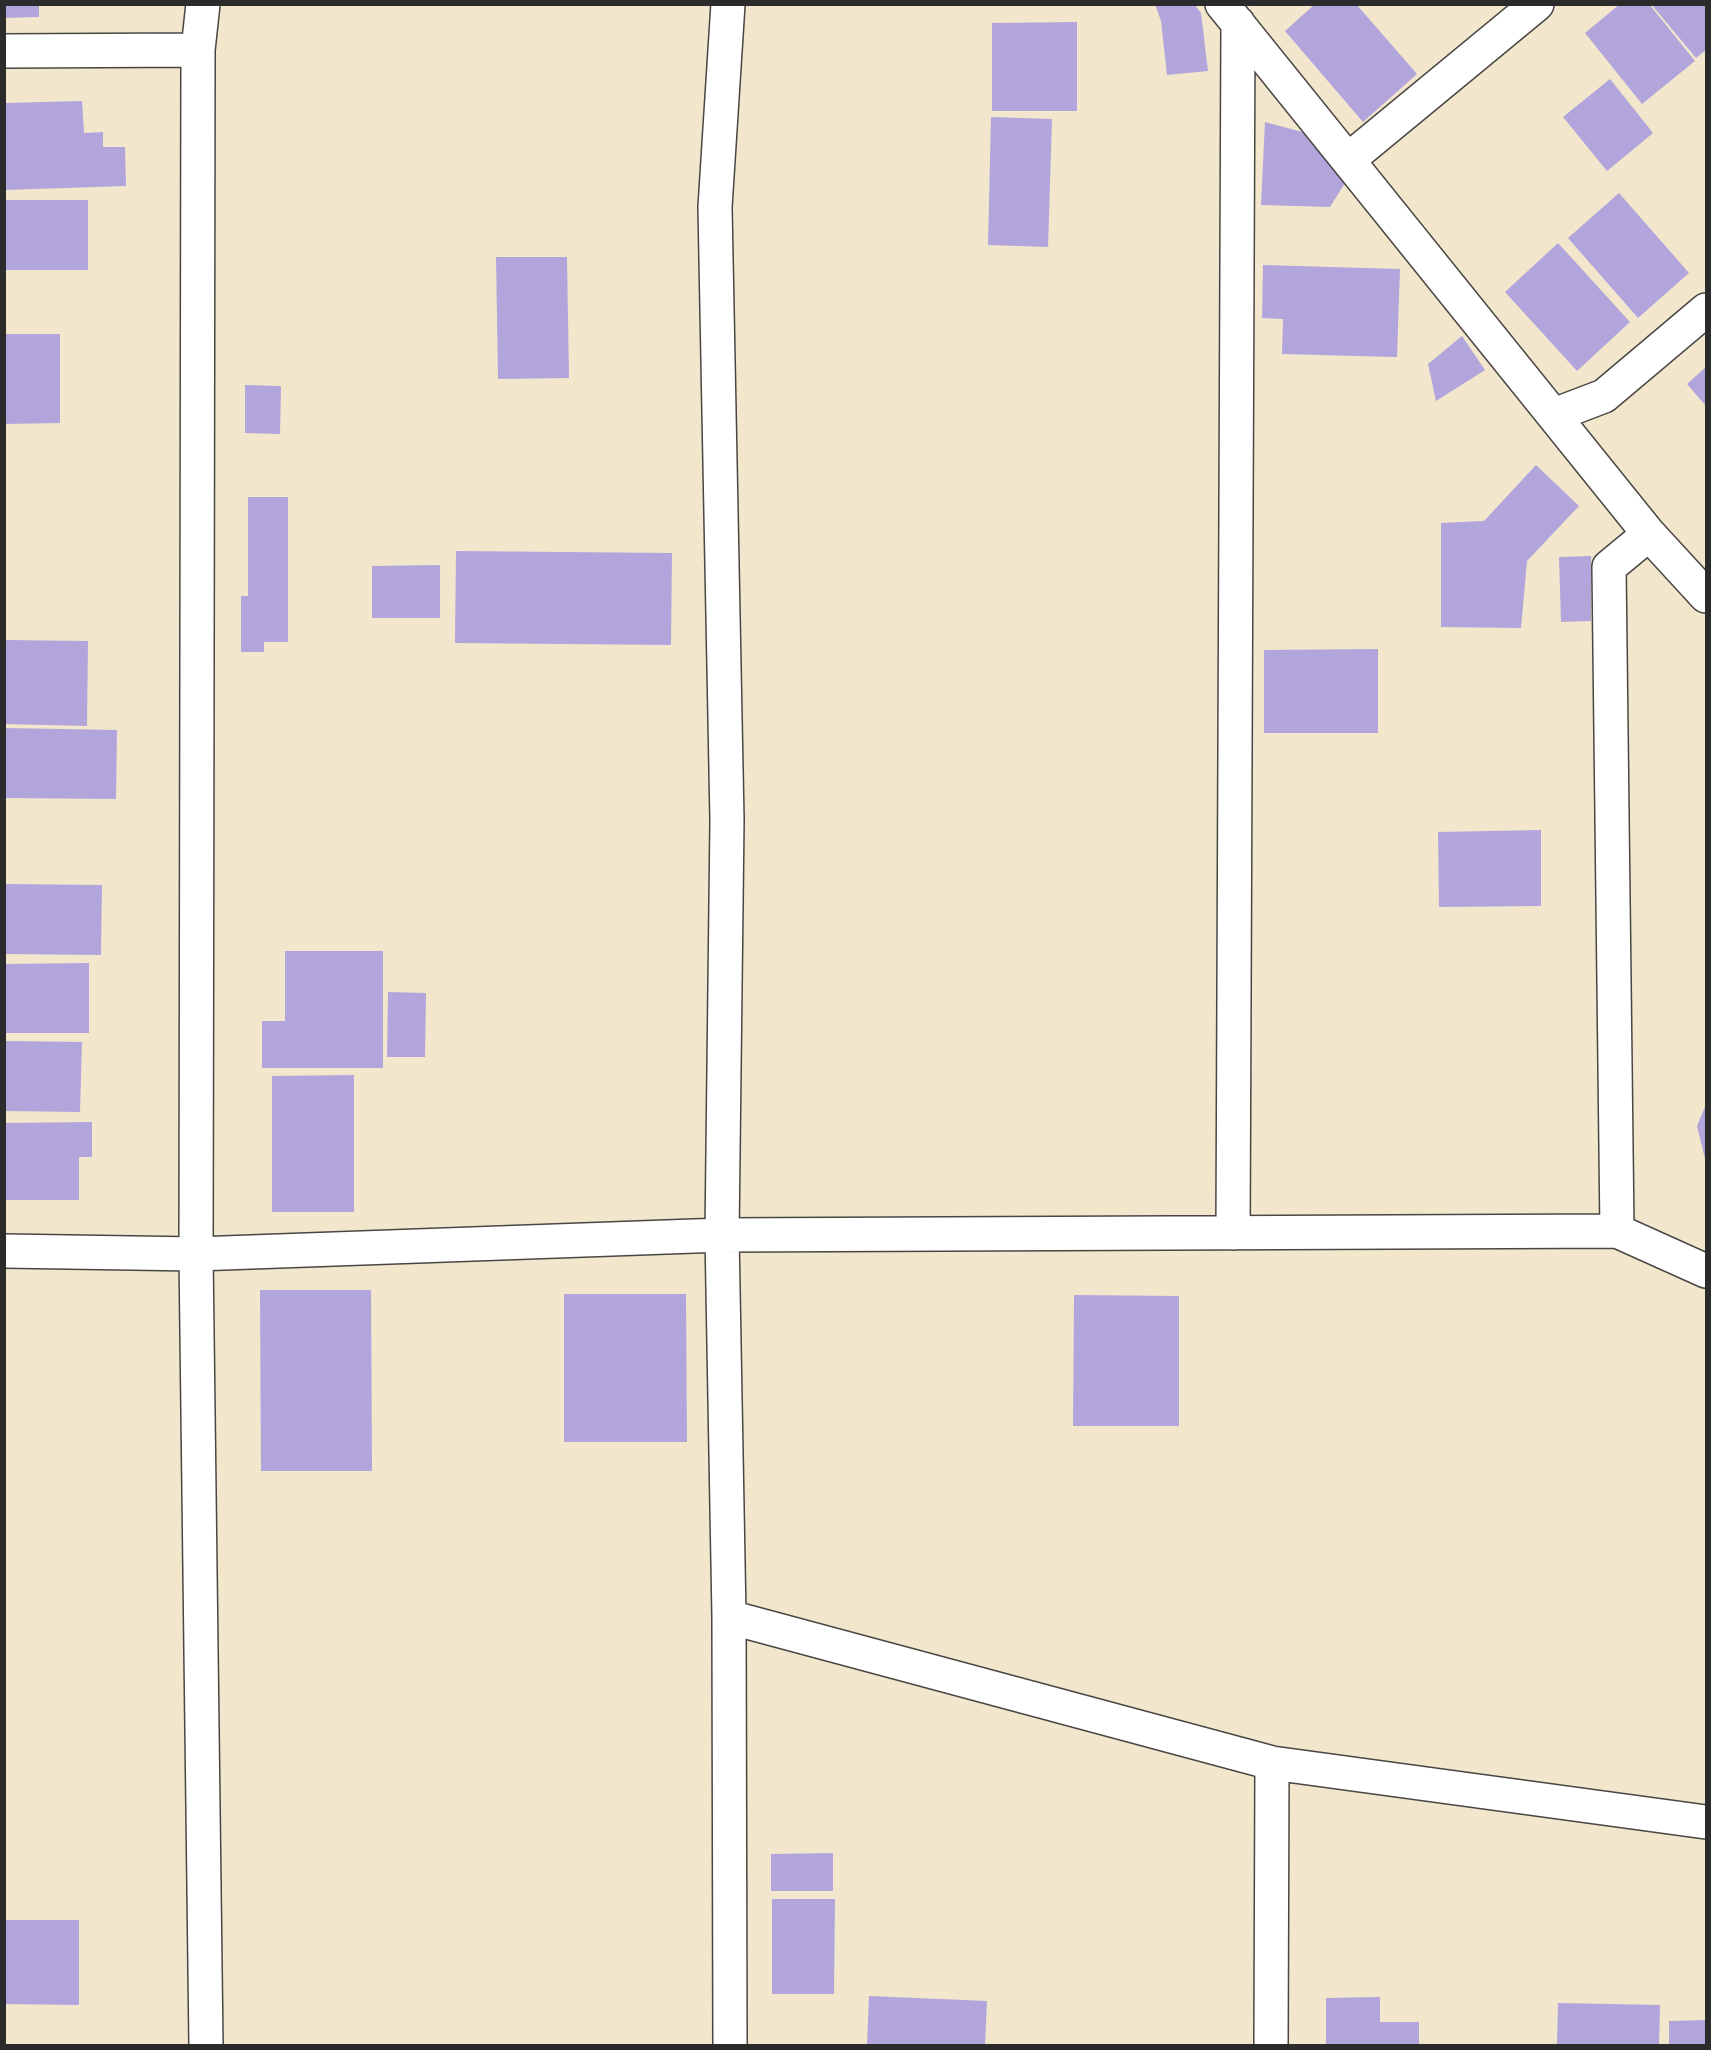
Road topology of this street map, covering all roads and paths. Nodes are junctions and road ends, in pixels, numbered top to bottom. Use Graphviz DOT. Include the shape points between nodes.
graph roads {
  1 [pos="202,4"];
  2 [pos="728,4"];
  3 [pos="1537,4"];
  4 [pos="1230,14"];
  5 [pos="198,50"];
  6 [pos="4,51"];
  7 [pos="1348,160"];
  8 [pos="1707,310"];
  9 [pos="1554,416"];
  10 [pos="1649,534"];
  11 [pos="1707,596"];
  12 [pos="1617,1231"];
  13 [pos="1233,1233"];
  14 [pos="722,1235"];
  15 [pos="4,1251"];
  16 [pos="196,1254"];
  17 [pos="1707,1271"];
  18 [pos="729,1617"];
  19 [pos="1272,1763"];
  20 [pos="1707,1822"];
  21 [pos="206,2046"];
  22 [pos="730,2046"];
  23 [pos="1271,2046"];
  1 -- 5 [label="street"];
  2 -- 14 [label="street" via="715,207 727,820"];
  3 -- 7 [label="street"];
  4 -- 7 [label="street"];
  4 -- 13 [label="street"];
  5 -- 6 [label="street"];
  5 -- 16 [label="street"];
  7 -- 9 [label="street"];
  8 -- 9 [label="street" via="1604,396"];
  9 -- 10 [label="street"];
  10 -- 11 [label="street"];
  10 -- 12 [label="street" via="1609,567"];
  12 -- 13 [label="street"];
  12 -- 17 [label="street"];
  13 -- 14 [label="street"];
  14 -- 16 [label="street"];
  14 -- 18 [label="street"];
  15 -- 16 [label="street"];
  16 -- 21 [label="street"];
  18 -- 19 [label="street"];
  18 -- 22 [label="street"];
  19 -- 20 [label="street"];
  19 -- 23 [label="street"];
}
